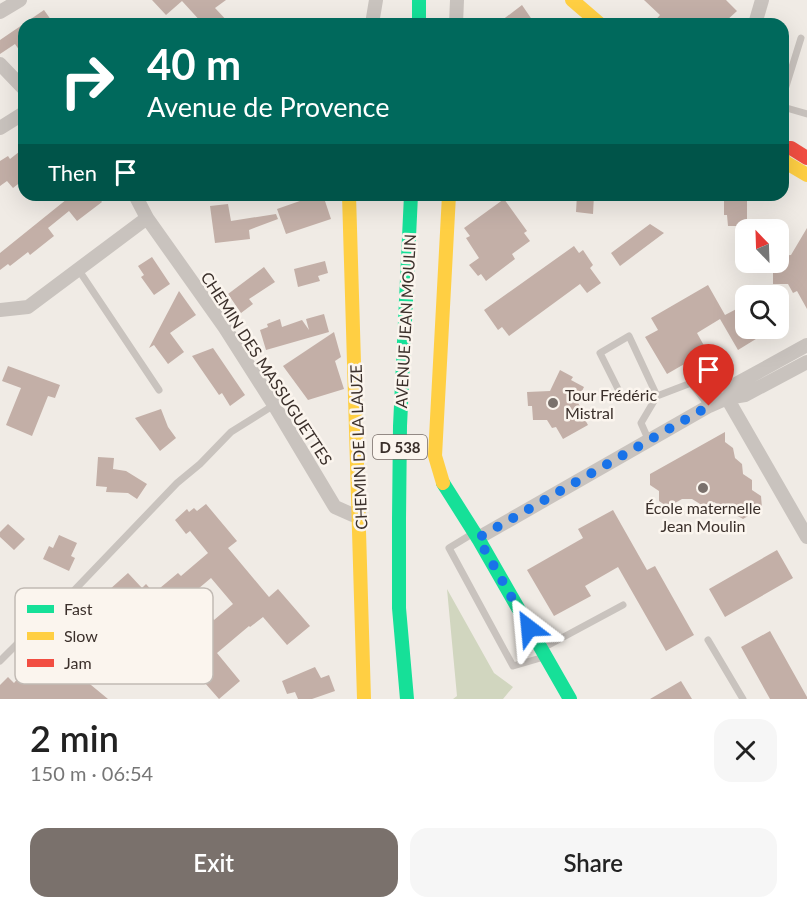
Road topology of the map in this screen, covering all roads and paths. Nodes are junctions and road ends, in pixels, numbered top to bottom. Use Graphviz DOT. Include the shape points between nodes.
graph roads {
  1 [pos="20,0"];
  2 [pos="376,0"];
  3 [pos="456,0"];
  4 [pos="572,0"];
  5 [pos="762,0"];
  6 [pos="420,1"];
  7 [pos="0,12"];
  8 [pos="373,18"];
  9 [pos="419,18"];
  10 [pos="456,18"];
  11 [pos="593,18"];
  12 [pos="757,18"];
  13 [pos="801,38"];
  14 [pos="0,64"];
  15 [pos="789,77"];
  16 [pos="18,82"];
  17 [pos="789,109"];
  18 [pos="807,114"];
  19 [pos="18,116"];
  20 [pos="0,128"];
  21 [pos="789,148"];
  22 [pos="805,158"];
  23 [pos="789,164"];
  24 [pos="807,175"];
  25 [pos="138,201"];
  26 [pos="349,201"];
  27 [pos="411,201"];
  28 [pos="448,201"];
  29 [pos="147,218"];
  30 [pos="78,269"];
  31 [pos="0,310"];
  32 [pos="807,345"];
  33 [pos="807,362"];
  34 [pos="159,390"];
  35 [pos="620,391"];
  36 [pos="657,396"];
  37 [pos="727,398"];
  38 [pos="274,405"];
  39 [pos="709,406"];
  40 [pos="649,441"];
  41 [pos="360,516"];
  42 [pos="476,535"];
  43 [pos="807,537"];
  44 [pos="76,588"];
  45 [pos="622,605"];
  46 [pos="708,640"];
  47 [pos="15,645"];
  48 [pos="544,653"];
  49 [pos="0,660"];
  50 [pos="364,699"];
  51 [pos="408,699"];
  52 [pos="570,699"];
  53 [pos="743,699"];
  1 -- 7 [label="street"];
  2 -- 8 [label="street"];
  3 -- 10 [label="street"];
  4 -- 11 [label="street"];
  5 -- 12 [label="street"];
  6 -- 9 [label="street"];
  13 -- 15 [label="lane"];
  14 -- 16 [label="street"];
  17 -- 18 [label="lane"];
  19 -- 20 [label="street"];
  21 -- 22 [label="street"];
  23 -- 24 [label="street"];
  25 -- 29 [label="street, CHEMIN DES MASSUGUETTES"];
  26 -- 41 [label="street, CHEMIN DE LA LAUZE"];
  27 -- 51 [label="street, AVENUE JEAN MOULIN / D 538" via="399,519 399,608"];
  28 -- 42 [label="street" via="435,456 441,482"];
  29 -- 30 [label="street"];
  29 -- 38 [label="street, CHEMIN DES MASSUGUETTES"];
  30 -- 31 [label="street" via="28,308"];
  30 -- 34 [label="lane"];
  32 -- 37 [label="street" via="738,383"];
  33 -- 37 [label="street" via="745,395"];
  35 -- 36 [label="lane" via="600,353 629,336"];
  36 -- 39 [label="lane" via="692,383"];
  36 -- 40 [label="lane" via="641,423"];
  37 -- 39 [label="street"];
  37 -- 43 [label="street"];
  38 -- 41 [label="street, CHEMIN DES MASSUGUETTES" via="335,507"];
  38 -- 44 [label="lane" via="231,432"];
  39 -- 40 [label="street"];
  40 -- 42 [label="street"];
  41 -- 50 [label="street, CHEMIN DE LA LAUZE"];
  42 -- 48 [label="street"];
  42 -- 48 [label="lane" via="449,548 513,666"];
  45 -- 48 [label="lane"];
  46 -- 53 [label="lane"];
  47 -- 49 [label="lane"];
  48 -- 52 [label="street"];
}
